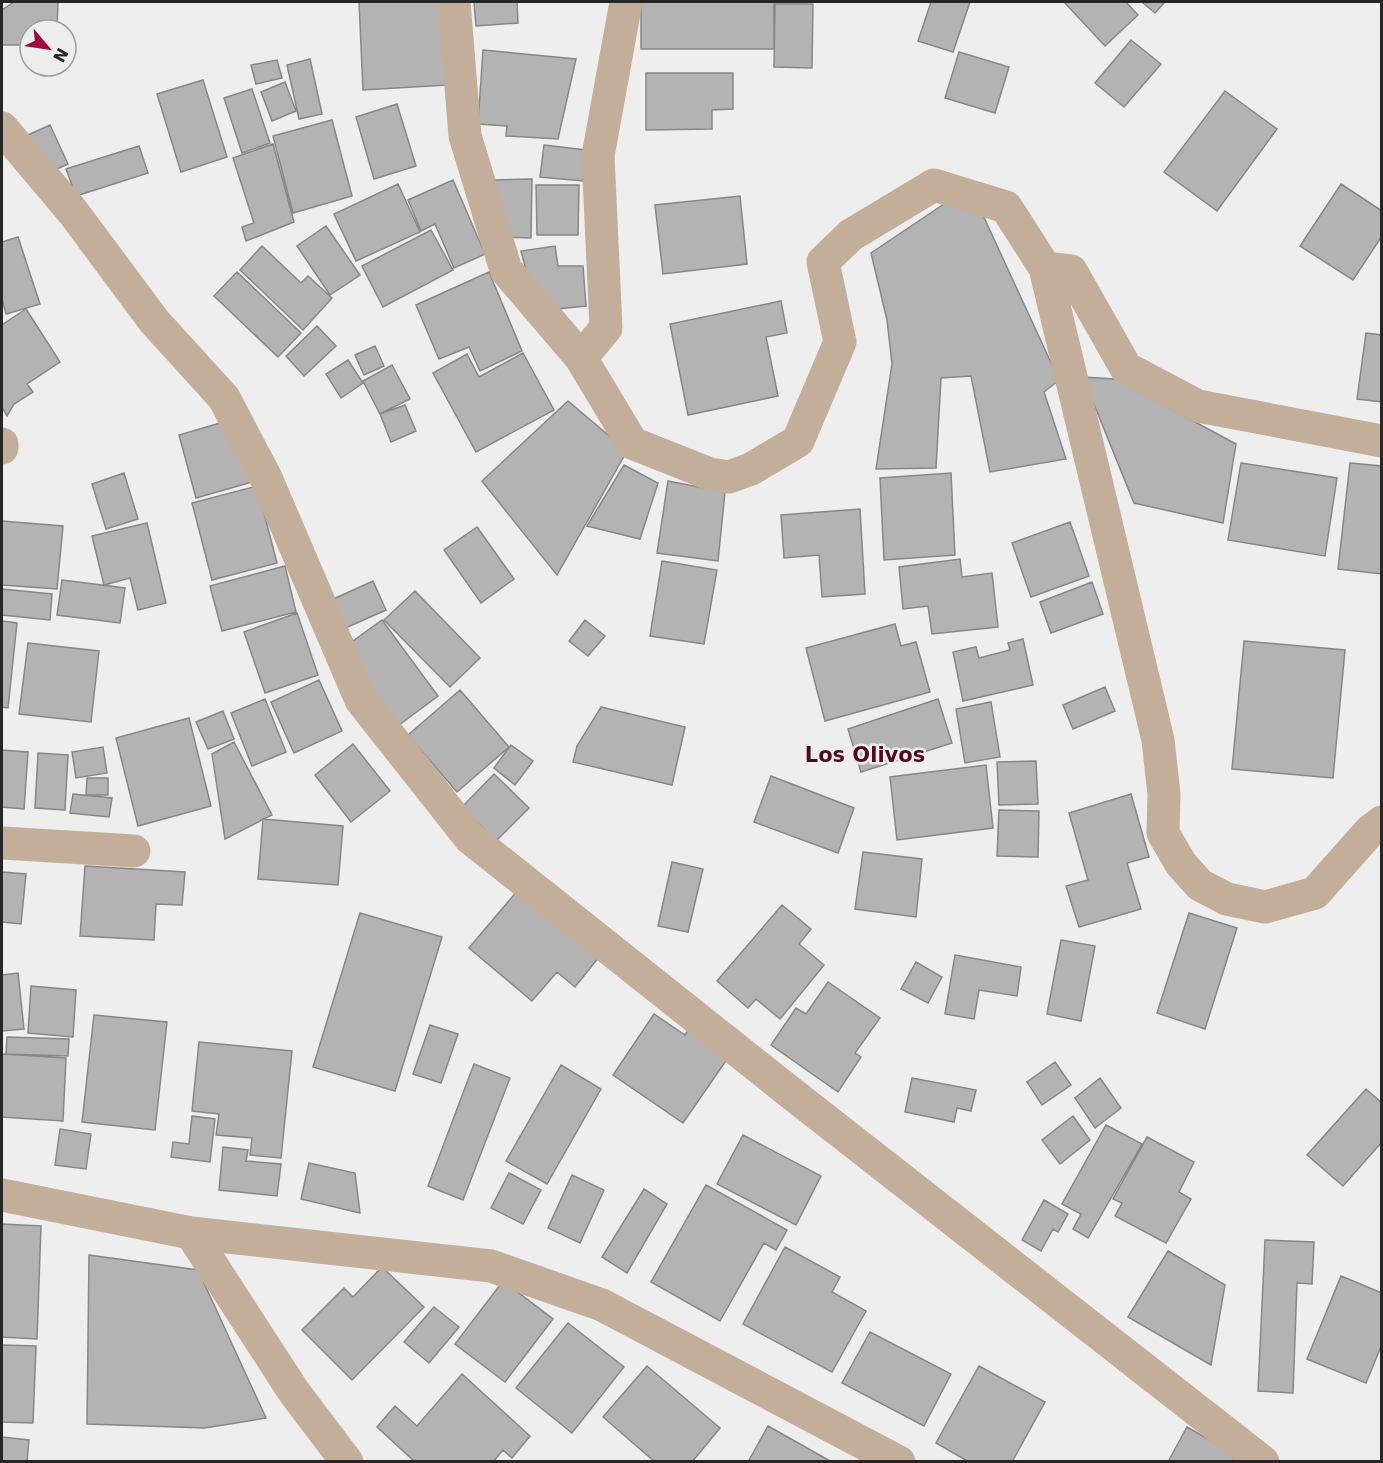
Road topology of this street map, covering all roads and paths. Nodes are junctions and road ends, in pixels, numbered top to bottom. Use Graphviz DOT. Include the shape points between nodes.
graph roads {
  1 [pos="454,2"];
  2 [pos="626,2"];
  3 [pos="2,128"];
  4 [pos="1045,268"];
  5 [pos="581,358"];
  6 [pos="1382,441"];
  7 [pos="1382,822"];
  8 [pos="2,843"];
  9 [pos="134,851"];
  10 [pos="2,1195"];
  11 [pos="191,1233"];
  12 [pos="347,1461"];
  13 [pos="899,1461"];
  14 [pos="1263,1461"];
  1 -- 5 [label="street" via="465,136 506,270"];
  2 -- 5 [label="street" via="598,156 606,328"];
  3 -- 14 [label="street" via="73,212 154,321 224,398 266,478 361,700 470,838"];
  4 -- 5 [label="street" via="1006,207 934,185 851,235 823,262 840,342 798,441 751,469 729,477 710,474 632,443"];
  4 -- 6 [label="street" via="1071,270 1125,368 1198,406"];
  4 -- 7 [label="street" via="1158,740 1164,794 1163,833 1181,864 1200,885 1227,899 1265,907 1315,893"];
  8 -- 9 [label="street"];
  10 -- 11 [label="street"];
  11 -- 12 [label="street" via="294,1392"];
  11 -- 13 [label="street" via="491,1266 602,1305"];
}
